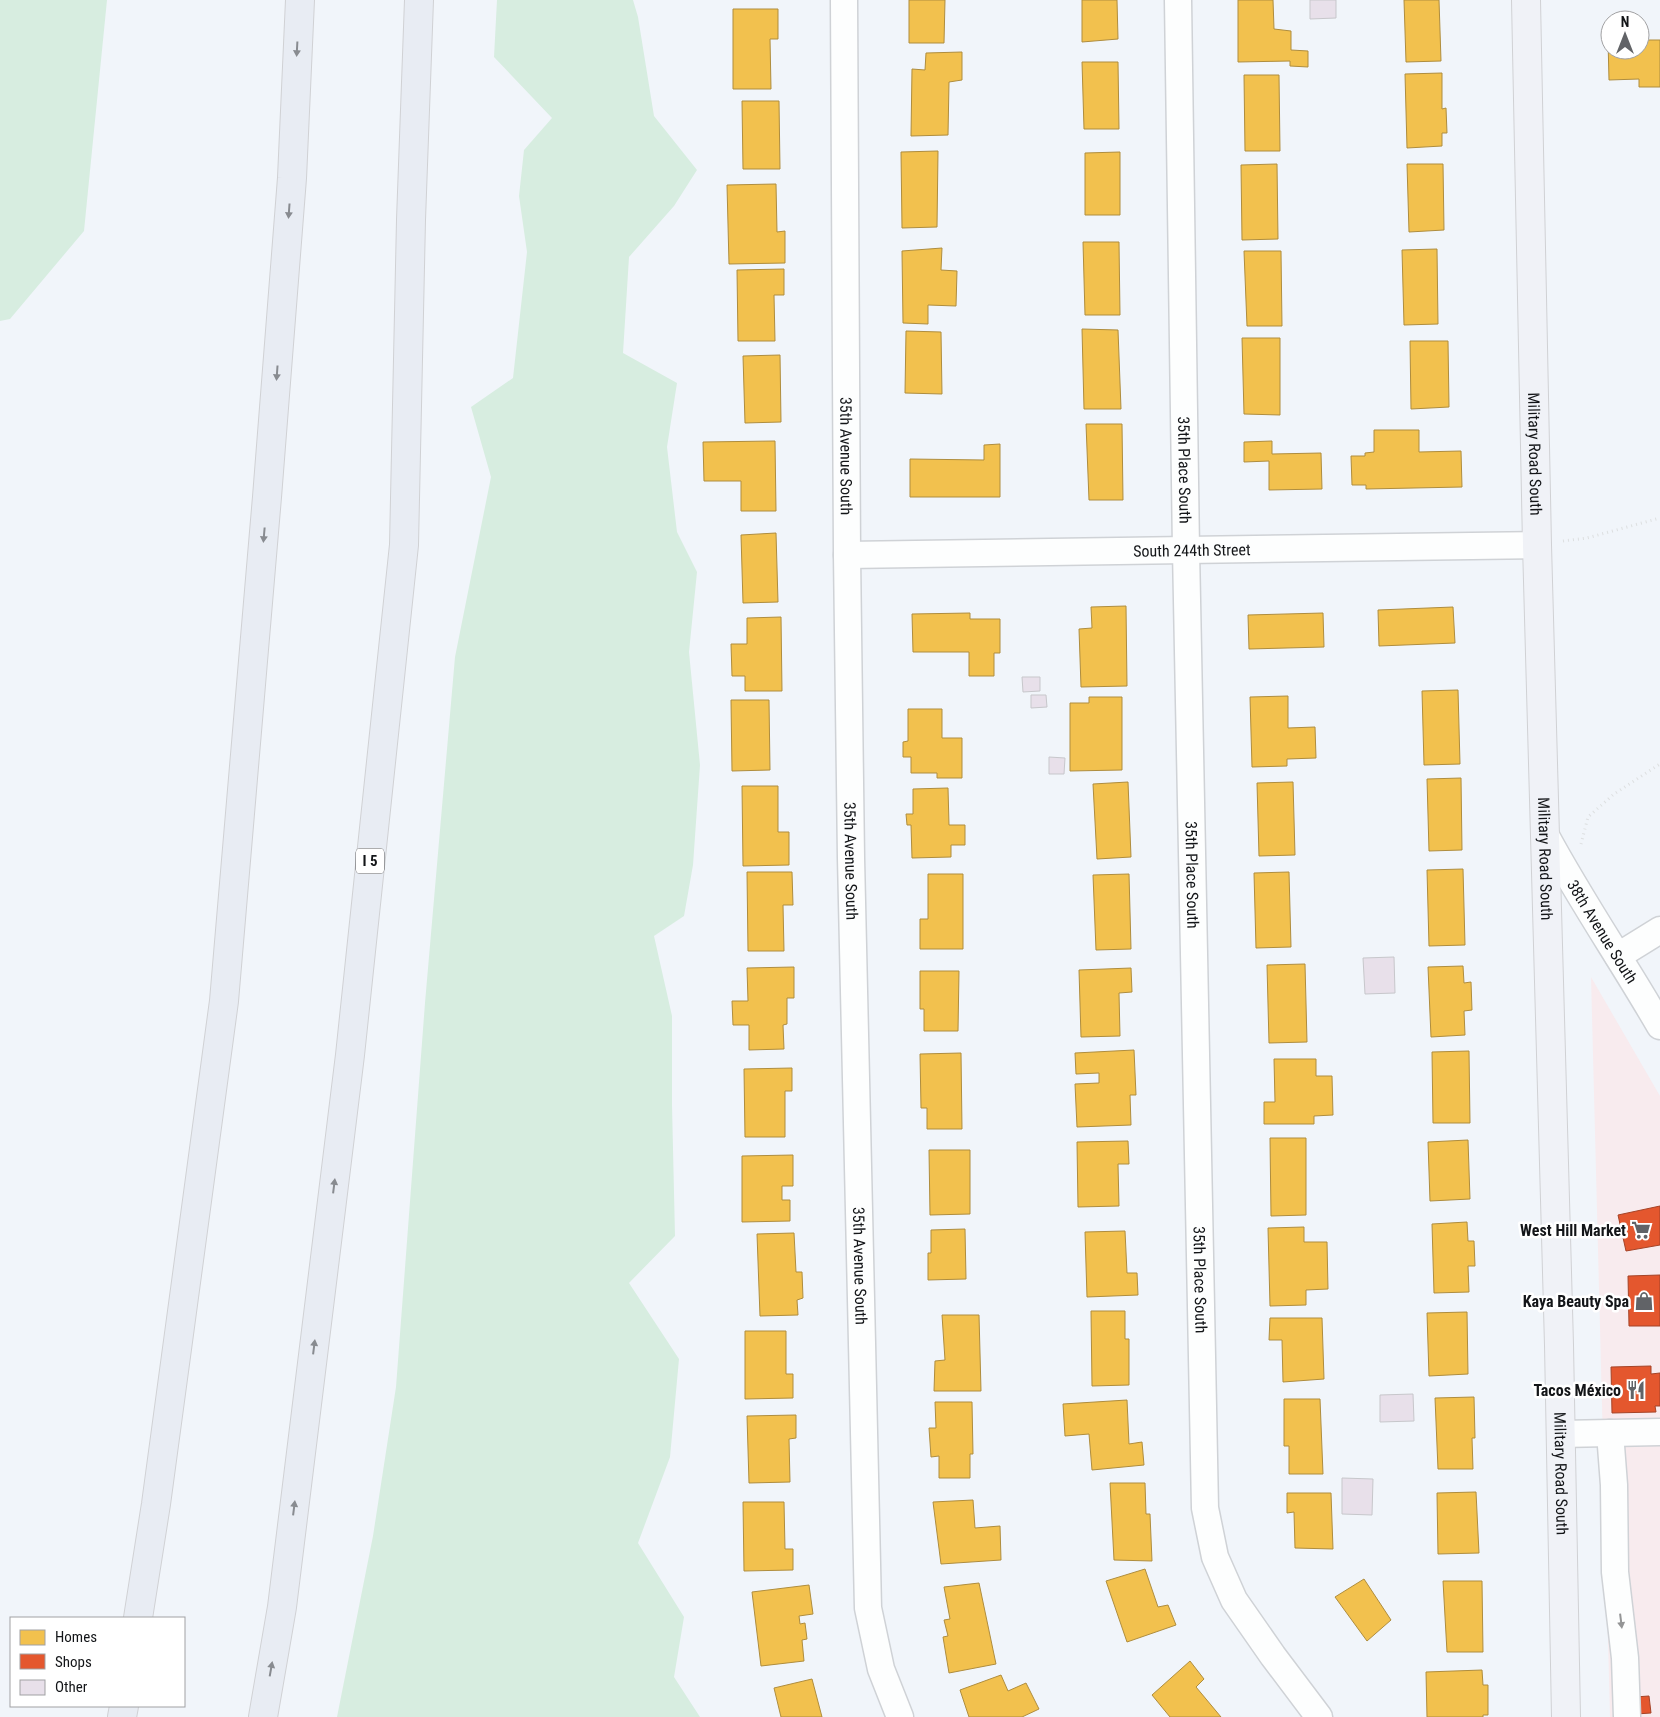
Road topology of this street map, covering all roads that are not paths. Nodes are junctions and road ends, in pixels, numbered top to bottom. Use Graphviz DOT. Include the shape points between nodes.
graph roads {
  1 [pos="300,0"];
  2 [pos="420,0"];
  3 [pos="844,0"];
  4 [pos="1178,0"];
  5 [pos="1526,0"];
  6 [pos="1537,545"];
  7 [pos="1186,550"];
  8 [pos="847,555"];
  9 [pos="1546,836"];
  10 [pos="1660,930"];
  11 [pos="1618,956"];
  12 [pos="1660,1026"];
  13 [pos="1660,1432"];
  14 [pos="1610,1433"];
  15 [pos="1560,1434"];
  16 [pos="138,1617"];
  17 [pos="263,1717"];
  18 [pos="900,1717"];
  19 [pos="1319,1717"];
  20 [pos="1566,1717"];
  21 [pos="1627,1717"];
  1 -- 16 [label="highway, one-way" via="292,178 268,497 224,1001"];
  17 -- 2 [label="highway, I 5, one-way" via="282,1607 348,1065 404,545 411,220"];
  3 -- 8 [label="street, 35th Avenue South"];
  4 -- 7 [label="street, 35th Place South"];
  5 -- 6 [label="main road, Military Road South"];
  6 -- 7 [label="street, South 244th Street"];
  6 -- 9 [label="main road, Military Road South"];
  7 -- 8 [label="street, South 244th Street"];
  7 -- 19 [label="street, 35th Place South" via="1205,1508 1215,1557 1234,1600"];
  8 -- 18 [label="street, 35th Avenue South" via="868,1608 881,1669"];
  9 -- 11 [label="street, 38th Avenue South"];
  9 -- 15 [label="main road, Military Road South"];
  10 -- 11 [label="street"];
  11 -- 12 [label="street, 38th Avenue South"];
  13 -- 14 [label="street"];
  14 -- 15 [label="street"];
  14 -- 21 [label="street, one-way" via="1615,1572 1625,1658"];
  15 -- 20 [label="main road, Military Road South"];
}
